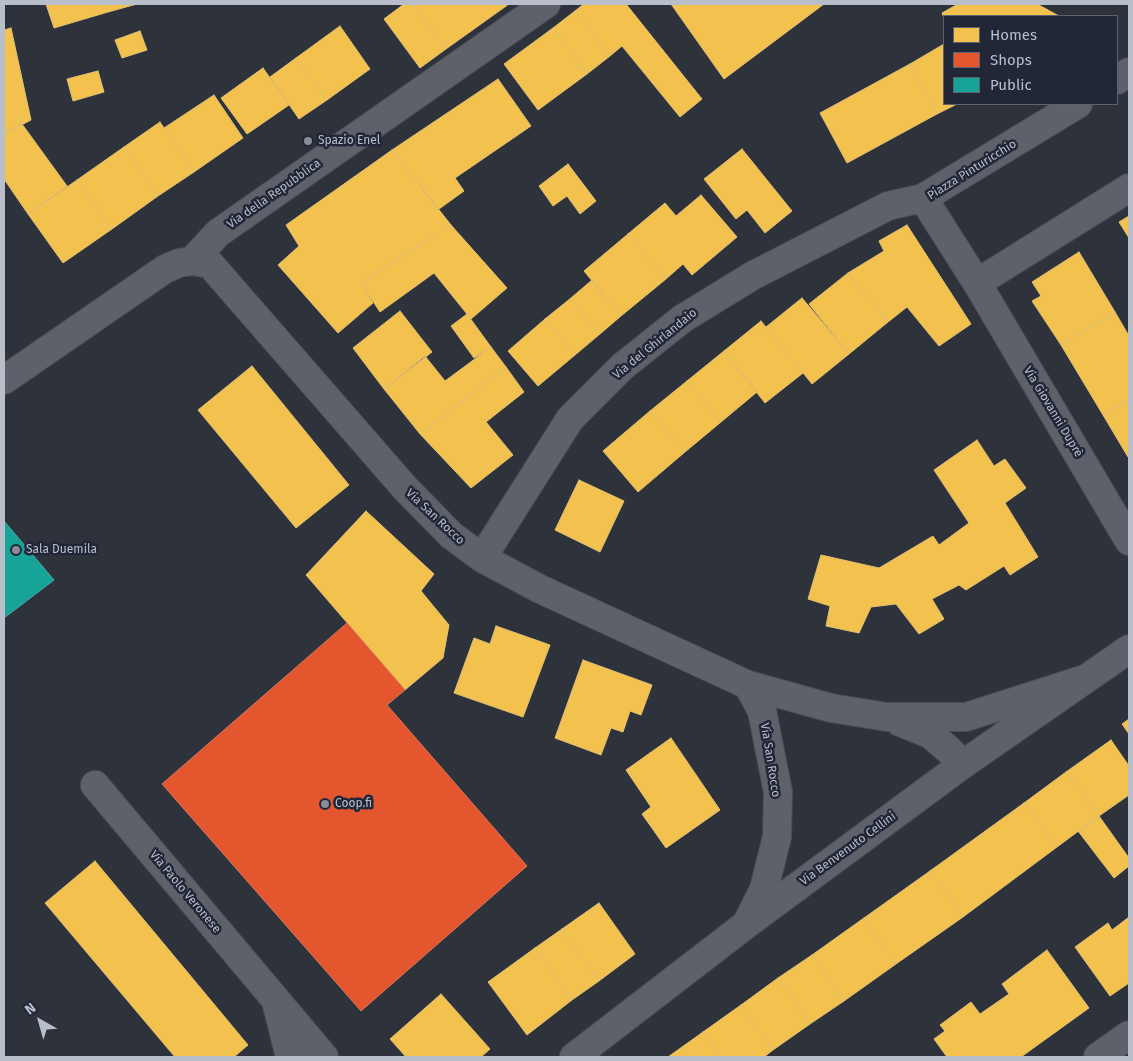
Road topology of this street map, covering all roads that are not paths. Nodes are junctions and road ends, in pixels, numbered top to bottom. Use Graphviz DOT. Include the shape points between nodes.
graph roads {
  1 [pos="546,4"];
  2 [pos="1129,72"];
  3 [pos="1118,79"];
  4 [pos="1076,105"];
  5 [pos="1129,188"];
  6 [pos="924,198"];
  7 [pos="192,261"];
  8 [pos="977,284"];
  9 [pos="4,380"];
  10 [pos="1129,541"];
  11 [pos="482,558"];
  12 [pos="1129,649"];
  13 [pos="1084,679"];
  14 [pos="748,685"];
  15 [pos="887,717"];
  16 [pos="962,765"];
  17 [pos="96,785"];
  18 [pos="748,923"];
  19 [pos="275,999"];
  20 [pos="1129,1035"];
  21 [pos="290,1057"];
  22 [pos="324,1057"];
  23 [pos="574,1057"];
  24 [pos="1098,1057"];
  1 -- 7 [label="street, Via della Repubblica" via="218,233"];
  2 -- 3 [label="street"];
  4 -- 6 [label="street, Piazza Pinturicchio"];
  5 -- 8 [label="street"];
  6 -- 8 [label="street, Piazza Pinturicchio"];
  6 -- 11 [label="street, Via del Ghirlandaio" via="888,206 752,276 682,319 623,366 570,419"];
  7 -- 9 [label="street" via="179,262 165,269"];
  7 -- 11 [label="street, Via San Rocco" via="210,264 404,488 451,535"];
  8 -- 10 [label="street, Via Giovanni Duprè"];
  11 -- 14 [label="street, Via San Rocco" via="540,590"];
  12 -- 13 [label="street, Via Benvenuto Cellini"];
  13 -- 15 [label="street, Via San Rocco" via="966,717"];
  13 -- 16 [label="street, Via Benvenuto Cellini"];
  14 -- 15 [label="street, Via San Rocco" via="831,708"];
  14 -- 18 [label="street, Via San Rocco" via="762,711 778,792 776,837 764,889"];
  15 -- 16 [label="street, Via San Rocco" via="930,734"];
  16 -- 18 [label="street, Via Benvenuto Cellini"];
  17 -- 19 [label="street, Via Paolo Veronese"];
  18 -- 23 [label="street, Via Benvenuto Cellini"];
  19 -- 21 [label="street, Via Paolo Veronese"];
  19 -- 22 [label="street, Via Paolo Veronese"];
  20 -- 24 [label="street"];
}
